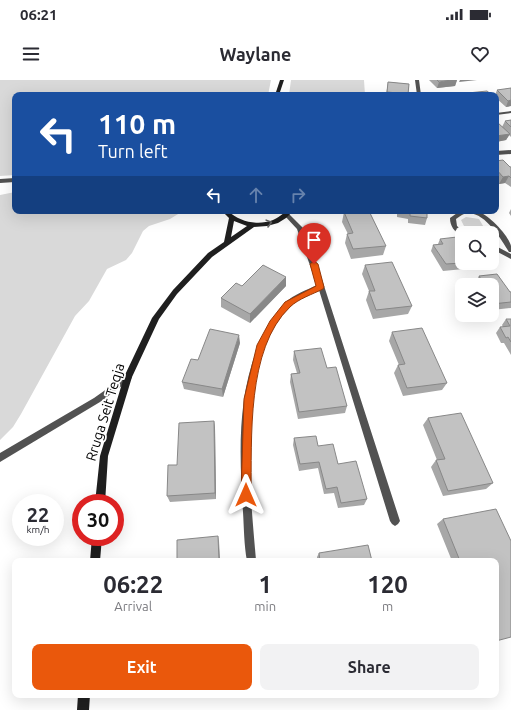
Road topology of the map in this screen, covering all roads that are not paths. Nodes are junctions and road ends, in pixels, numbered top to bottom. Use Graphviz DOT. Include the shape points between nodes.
graph roads {
  1 [pos="282,80"];
  2 [pos="417,80"];
  3 [pos="278,92"];
  4 [pos="419,92"];
  5 [pos="511,112"];
  6 [pos="499,114"];
  7 [pos="511,152"];
  8 [pos="499,153"];
  9 [pos="12,180"];
  10 [pos="0,181"];
  11 [pos="228,214"];
  12 [pos="286,214"];
  13 [pos="289,214"];
  14 [pos="460,214"];
  15 [pos="479,214"];
  16 [pos="232,218"];
  17 [pos="252,225"];
  18 [pos="494,226"];
  19 [pos="455,228"];
  20 [pos="499,233"];
  21 [pos="227,242"];
  22 [pos="499,250"];
  23 [pos="511,250"];
  24 [pos="511,257"];
  25 [pos="320,287"];
  26 [pos="128,377"];
  27 [pos="0,458"];
  28 [pos="101,494"];
  29 [pos="395,521"];
  30 [pos="96,546"];
  31 [pos="95,558"];
  32 [pos="251,558"];
  33 [pos="84,698"];
  34 [pos="83,710"];
  1 -- 3 [label="main road"];
  2 -- 4 [label="street"];
  5 -- 6 [label="street"];
  7 -- 8 [label="street"];
  9 -- 10 [label="street"];
  11 -- 16 [label="main road"];
  17 -- 12 [label="main road, one-way" via="272,223"];
  13 -- 25 [label="street" via="300,228"];
  14 -- 19 [label="street" via="453,218 452,223"];
  15 -- 18 [label="street"];
  16 -- 17 [label="main road"];
  16 -- 21 [label="main road"];
  17 -- 21 [label="main road, Rruga Seit Teqja"];
  20 -- 23 [label="street"];
  21 -- 26 [label="main road, Rruga Seit Teqja" via="210,255 175,292 156,318"];
  22 -- 24 [label="street"];
  25 -- 29 [label="street"];
  25 -- 32 [label="street" via="288,304 261,345 248,399 246,435 246,495"];
  26 -- 27 [label="street" via="97,400"];
  26 -- 28 [label="main road, Rruga Seit Teqja" via="104,456"];
  30 -- 31 [label="main road"];
  33 -- 34 [label="main road"];
}
